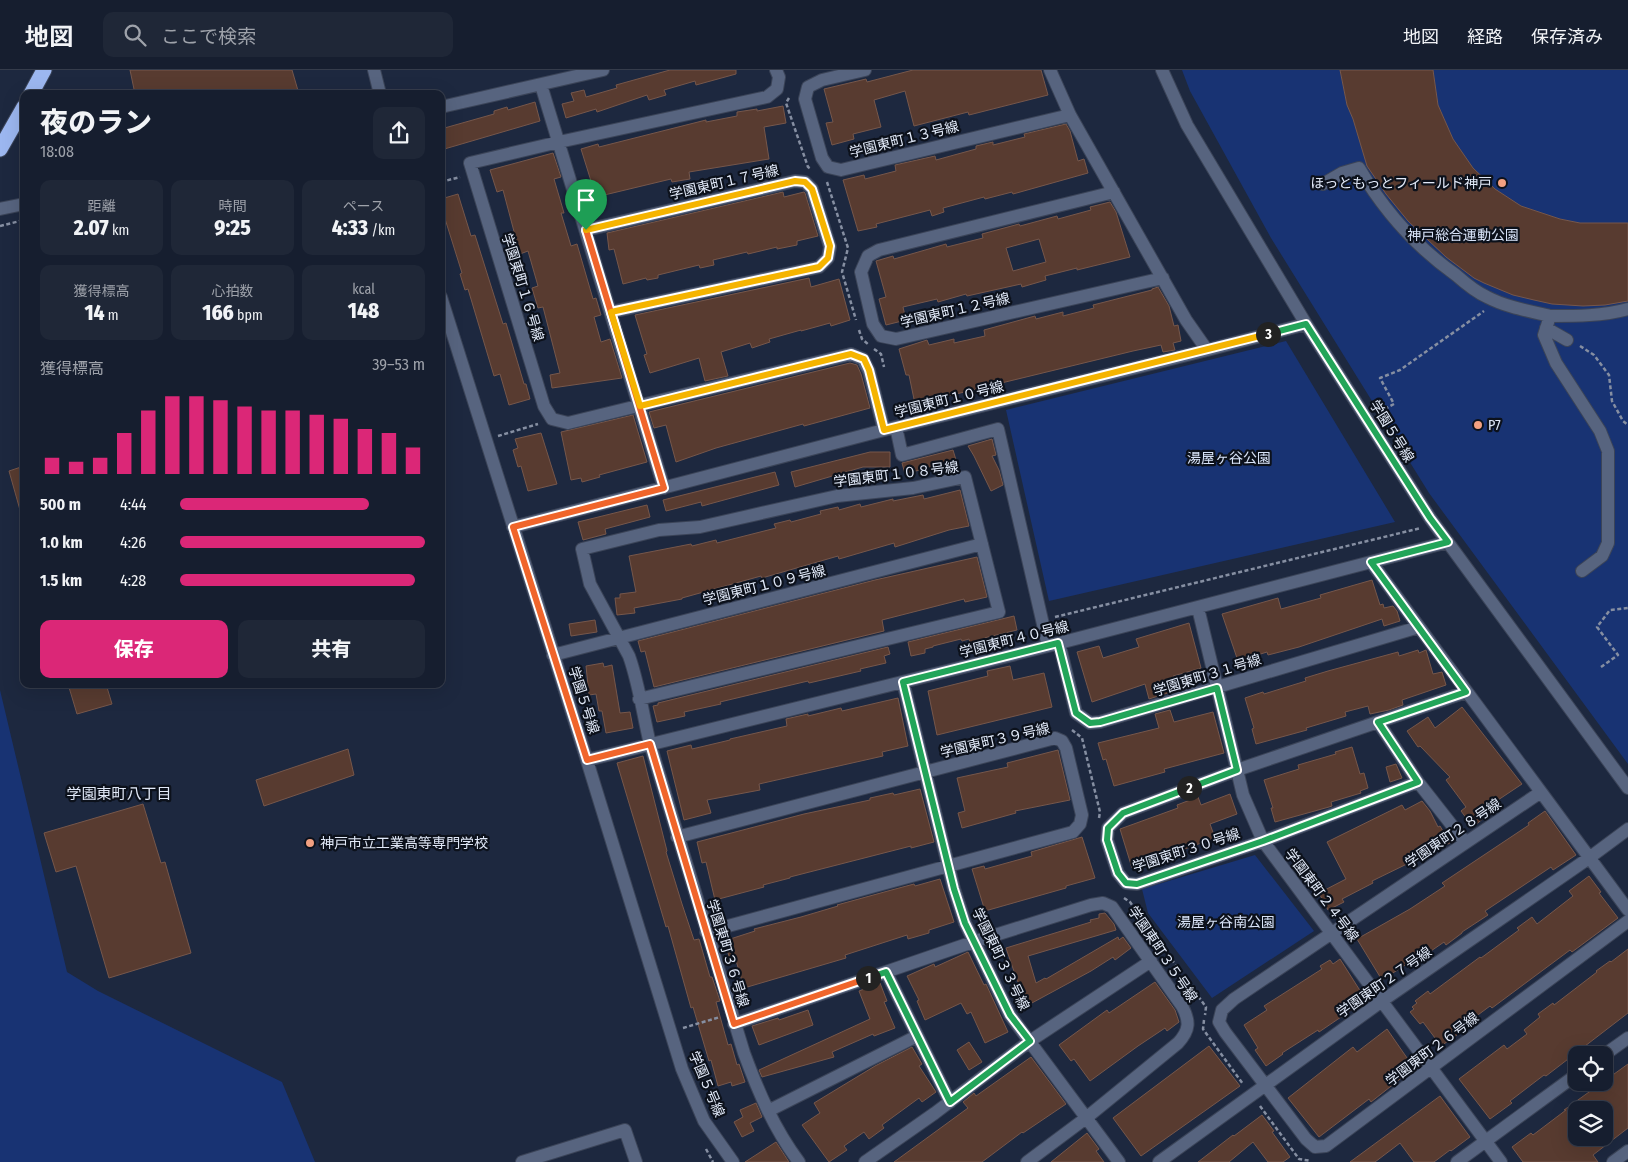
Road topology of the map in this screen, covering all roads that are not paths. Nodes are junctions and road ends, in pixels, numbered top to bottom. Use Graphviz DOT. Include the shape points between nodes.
graph roads {
  1 [pos="44,70"];
  2 [pos="374,70"];
  3 [pos="602,70"];
  4 [pos="776,70"];
  5 [pos="865,70"];
  6 [pos="1050,70"];
  7 [pos="1162,70"];
  8 [pos="541,85"];
  9 [pos="33,90"];
  10 [pos="379,90"];
  11 [pos="445,106"];
  12 [pos="20,114"];
  13 [pos="1070,115"];
  14 [pos="559,142"];
  15 [pos="0,149"];
  16 [pos="1323,184"];
  17 [pos="1114,192"];
  18 [pos="20,205"];
  19 [pos="0,209"];
  20 [pos="586,230"];
  21 [pos="1162,278"];
  22 [pos="1628,309"];
  23 [pos="445,310"];
  24 [pos="611,312"];
  25 [pos="1548,322"];
  26 [pos="1306,324"];
  27 [pos="1567,340"];
  28 [pos="1208,350"];
  29 [pos="640,406"];
  30 [pos="890,429"];
  31 [pos="664,488"];
  32 [pos="513,527"];
  33 [pos="1448,542"];
  34 [pos="982,544"];
  35 [pos="1371,562"];
  36 [pos="1582,571"];
  37 [pos="1198,608"];
  38 [pos="1419,628"];
  39 [pos="618,638"];
  40 [pos="1053,644"];
  41 [pos="553,655"];
  42 [pos="903,682"];
  43 [pos="1217,688"];
  44 [pos="1466,692"];
  45 [pos="640,699"];
  46 [pos="1378,722"];
  47 [pos="650,744"];
  48 [pos="587,760"];
  49 [pos="1237,770"];
  50 [pos="925,772"];
  51 [pos="1418,782"];
  52 [pos="1628,788"];
  53 [pos="1540,792"];
  54 [pos="1628,829"];
  55 [pos="677,838"];
  56 [pos="1263,841"];
  57 [pos="1466,842"];
  58 [pos="1589,858"];
  59 [pos="948,865"];
  60 [pos="1628,910"];
  61 [pos="1628,921"];
  62 [pos="706,932"];
  63 [pos="1331,932"];
  64 [pos="973,942"];
  65 [pos="1151,961"];
  66 [pos="886,972"];
  67 [pos="1382,1001"];
  68 [pos="733,1019"];
  69 [pos="916,1036"];
  70 [pos="1628,1038"];
  71 [pos="1030,1041"];
  72 [pos="1613,1049"];
  73 [pos="1432,1068"];
  74 [pos="1568,1081"];
  75 [pos="1265,1086"];
  76 [pos="950,1102"];
  77 [pos="768,1111"];
  78 [pos="1086,1118"];
  79 [pos="1485,1140"];
  80 [pos="1628,1151"];
  81 [pos="522,1162"];
  82 [pos="636,1162"];
  83 [pos="733,1162"];
  84 [pos="799,1162"];
  85 [pos="865,1162"];
  86 [pos="1027,1162"];
  87 [pos="1119,1162"];
  88 [pos="1159,1162"];
  89 [pos="1457,1162"];
  90 [pos="1501,1162"];
  91 [pos="1613,1162"];
  1 -- 9 [label="highway"];
  2 -- 10 [label="street"];
  3 -- 8 [label="street"];
  4 -- 14 [label="street" via="777,88 766,96"];
  5 -- 13 [label="street, 学園東町１３号線" via="822,80 808,87 805,99 822,158 828,167 841,170"];
  6 -- 13 [label="street"];
  7 -- 26 [label="street, 学園５号線" via="1187,125"];
  8 -- 11 [label="street"];
  8 -- 14 [label="street"];
  12 -- 15 [label="highway"];
  13 -- 17 [label="street"];
  14 -- 20 [label="street"];
  14 -- 29 [label="street, 学園東町１６号線" via="470,163 544,406 552,420 568,423"];
  16 -- 25 [label="street" via="1342,173 1363,167 1374,193 1408,236 1438,262 1496,305"];
  17 -- 21 [label="street"];
  17 -- 21 [label="street, 学園東町１２号線" via="879,250 868,256 861,272 873,324 881,336 896,339"];
  18 -- 19 [label="street"];
  20 -- 24 [label="street"];
  20 -- 24 [label="street, 学園東町１７号線" via="795,181 805,182 812,189 830,246 828,258 819,267"];
  21 -- 28 [label="street"];
  22 -- 25 [label="street"];
  23 -- 32 [label="street, 学園５号線"];
  24 -- 29 [label="street"];
  25 -- 27 [label="street"];
  25 -- 36 [label="street" via="1544,335 1556,363 1600,431 1608,451 1608,542 1602,556"];
  26 -- 28 [label="street, 学園東町１０号線"];
  26 -- 33 [label="street, 学園５号線"];
  28 -- 30 [label="street, 学園東町１０号線"];
  29 -- 30 [label="street" via="851,354 864,359"];
  29 -- 31 [label="street"];
  30 -- 31 [label="street, 学園東町１０号線"];
  30 -- 40 [label="street" via="902,455 998,428 1042,620"];
  31 -- 32 [label="street, 学園東町１０号線"];
  32 -- 41 [label="street, 学園５号線"];
  33 -- 35 [label="street, 学園東町４０号線"];
  33 -- 52 [label="street, 学園５号線"];
  34 -- 39 [label="street, 学園東町１０９号線"];
  34 -- 39 [label="street, 学園東町１０８号線" via="965,477 913,488 837,496 700,527 659,530 582,549 590,584"];
  34 -- 45 [label="street, 学園東町１０８号線" via="999,612"];
  35 -- 37 [label="street, 学園東町４０号線"];
  35 -- 38 [label="street"];
  37 -- 40 [label="street, 学園東町４０号線"];
  37 -- 43 [label="street, 学園東町２４号線"];
  38 -- 43 [label="street, 学園東町３１号線"];
  38 -- 44 [label="street"];
  39 -- 41 [label="street, 学園東町１０９号線"];
  39 -- 45 [label="street, 学園東町１０８号線" via="632,665"];
  40 -- 42 [label="street, 学園東町４０号線"];
  40 -- 43 [label="street, 学園東町３１号線" via="1076,713 1090,723"];
  41 -- 48 [label="street, 学園５号線"];
  42 -- 47 [label="street, 学園東町４０号線"];
  42 -- 50 [label="street, 学園東町３３号線"];
  43 -- 49 [label="street, 学園東町２４号線"];
  44 -- 46 [label="street, 学園東町３０号線"];
  44 -- 53 [label="street"];
  45 -- 47 [label="street, 学園東町１０８号線"];
  46 -- 49 [label="street, 学園東町３０号線"];
  46 -- 51 [label="street"];
  47 -- 48 [label="street, 学園東町４０号線"];
  47 -- 55 [label="street, 学園東町３６号線"];
  48 -- 83 [label="street, 学園５号線" via="682,1069 704,1121"];
  49 -- 56 [label="street, 学園東町２４号線" via="1243,795"];
  49 -- 56 [label="street, 学園東町３０号線" via="1119,816 1108,828 1107,840 1118,873 1126,883 1137,884"];
  50 -- 55 [label="street, 学園東町３９号線"];
  50 -- 59 [label="street, 学園東町３３号線"];
  50 -- 59 [label="street, 学園東町３９号線" via="1055,738 1066,748 1082,815 1073,832"];
  51 -- 56 [label="street, 学園東町３０号線"];
  51 -- 57 [label="street"];
  53 -- 57 [label="street, 学園東町２８号線"];
  53 -- 58 [label="street"];
  54 -- 58 [label="street, 学園東町２７号線"];
  55 -- 62 [label="street, 学園東町３６号線"];
  56 -- 63 [label="street, 学園東町２４号線"];
  57 -- 63 [label="street, 学園東町２８号線"];
  58 -- 60 [label="street"];
  58 -- 67 [label="street, 学園東町２７号線"];
  59 -- 62 [label="street, 学園東町３９号線"];
  59 -- 64 [label="street, 学園東町３３号線"];
  61 -- 73 [label="street, 学園東町２６号線"];
  62 -- 68 [label="street, 学園東町３６号線"];
  63 -- 67 [label="street, 学園東町２４号線"];
  63 -- 75 [label="street, 学園東町２８号線" via="1234,998 1222,1010 1220,1022 1225,1032"];
  64 -- 65 [label="street, 学園東町３５号線" via="1103,903 1112,907"];
  64 -- 66 [label="street, 学園東町３５号線"];
  64 -- 71 [label="street, 学園東町３３号線" via="1010,1015"];
  65 -- 71 [label="street"];
  65 -- 78 [label="street, 学園東町３５号線" via="1182,1006 1188,1024 1185,1034"];
  66 -- 68 [label="street, 学園東町３５号線"];
  66 -- 69 [label="street"];
  67 -- 73 [label="street, 学園東町２４号線"];
  67 -- 75 [label="street, 学園東町２７号線"];
  68 -- 77 [label="street, 学園東町３６号線"];
  69 -- 76 [label="street"];
  69 -- 77 [label="street"];
  70 -- 72 [label="street"];
  71 -- 76 [label="street"];
  71 -- 78 [label="street, 学園東町３３号線"];
  73 -- 75 [label="street, 学園東町２６号線" via="1326,1146 1315,1147 1306,1139"];
  73 -- 79 [label="street, 学園東町２４号線"];
  74 -- 79 [label="street"];
  75 -- 88 [label="street, 学園東町２７号線"];
  76 -- 85 [label="street"];
  77 -- 84 [label="street, 学園東町３６号線"];
  78 -- 86 [label="street, 学園東町３５号線"];
  78 -- 87 [label="street, 学園東町３３号線"];
  79 -- 89 [label="street"];
  79 -- 90 [label="street, 学園東町２４号線"];
  80 -- 91 [label="street"];
  81 -- 82 [label="street" via="625,1130"];
}
